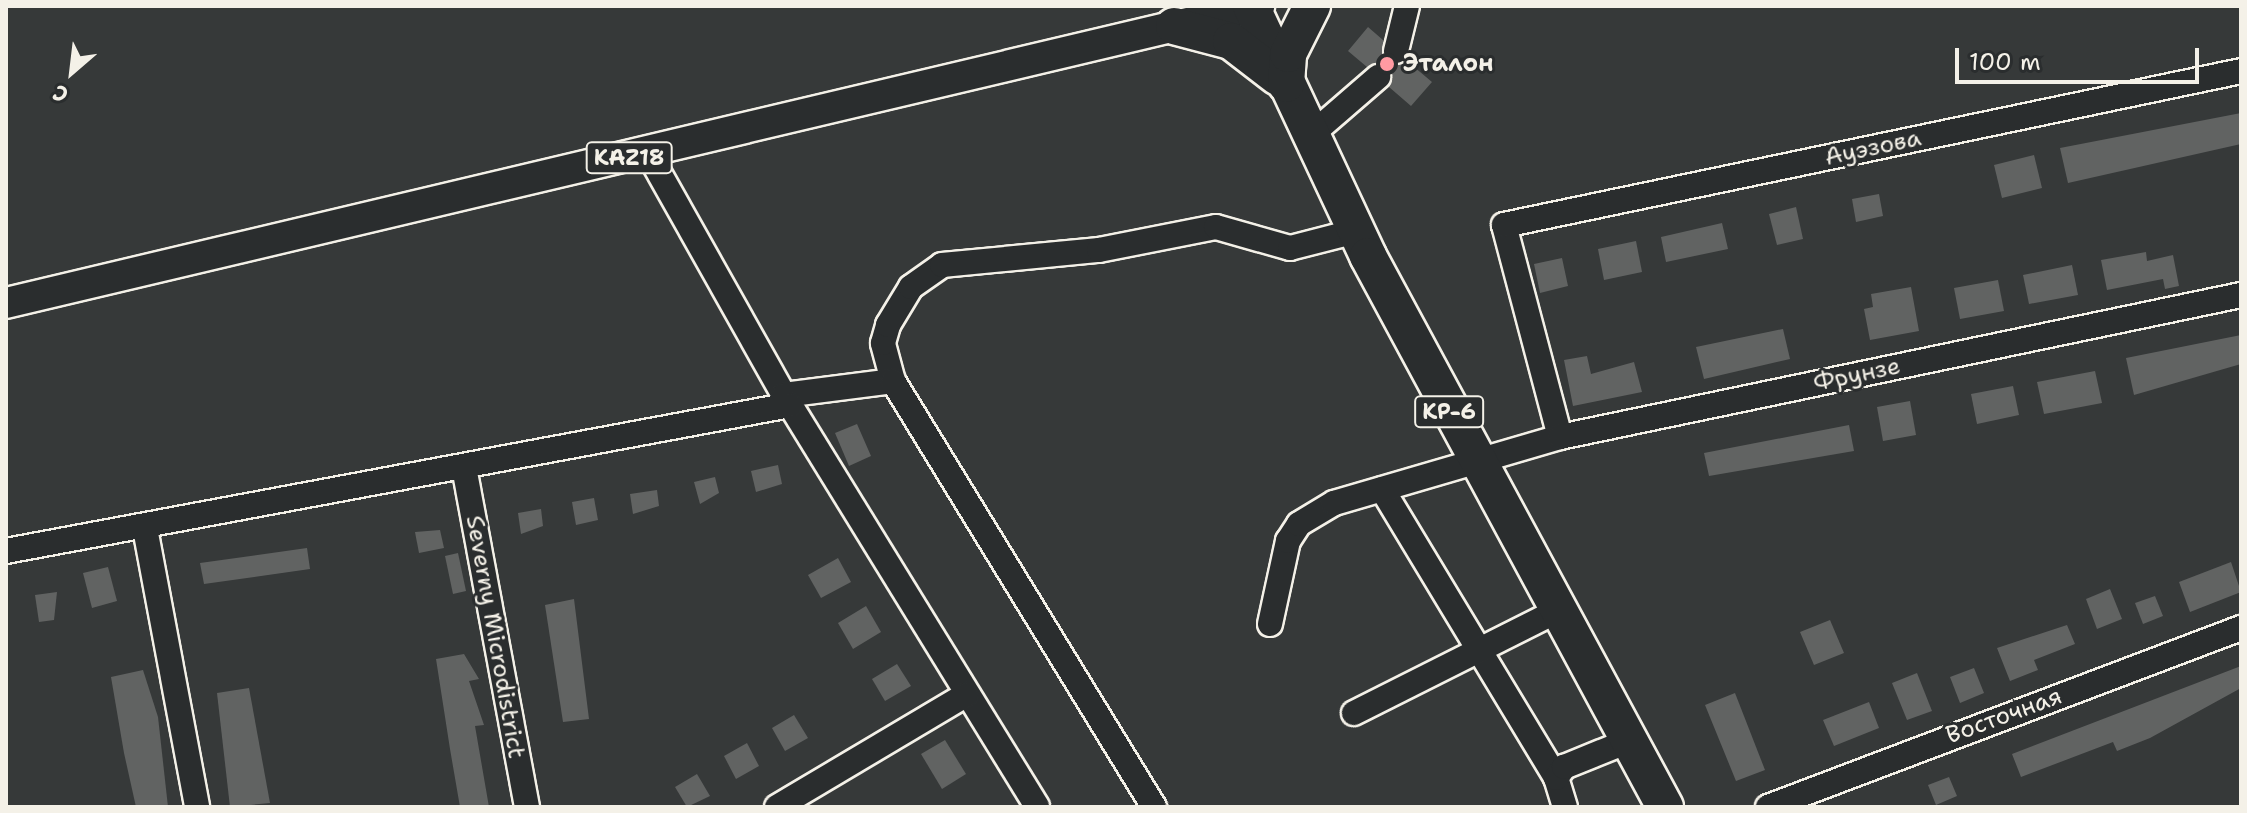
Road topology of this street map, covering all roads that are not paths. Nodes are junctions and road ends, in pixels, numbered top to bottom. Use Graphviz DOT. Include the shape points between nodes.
graph roads {
  1 [pos="1254,6"];
  2 [pos="1312,6"];
  3 [pos="1407,6"];
  4 [pos="1189,16"];
  5 [pos="1396,51"];
  6 [pos="2241,71"];
  7 [pos="1378,77"];
  8 [pos="1286,84"];
  9 [pos="1311,135"];
  10 [pos="648,153"];
  11 [pos="1356,231"];
  12 [pos="2241,295"];
  13 [pos="6,303"];
  14 [pos="893,381"];
  15 [pos="787,400"];
  16 [pos="1560,437"];
  17 [pos="1474,460"];
  18 [pos="464,467"];
  19 [pos="1382,489"];
  20 [pos="145,528"];
  21 [pos="6,551"];
  22 [pos="1557,611"];
  23 [pos="1270,624"];
  24 [pos="2241,628"];
  25 [pos="1481,654"];
  26 [pos="966,695"];
  27 [pos="1354,713"];
  28 [pos="1628,741"];
  29 [pos="1556,778"];
  30 [pos="197,807"];
  31 [pos="527,807"];
  32 [pos="777,807"];
  33 [pos="1037,807"];
  34 [pos="1154,807"];
  35 [pos="1565,807"];
  36 [pos="1665,807"];
  37 [pos="1768,807"];
  1 -- 4 [label="main road, KAZ18"];
  1 -- 8 [label="highway, KP-6"];
  2 -- 8 [label="highway" via="1288,54"];
  3 -- 5 [label="street"];
  4 -- 8 [label="highway"];
  4 -- 10 [label="main road, KAZ18"];
  6 -- 16 [label="street, Ауэзова" via="1504,225"];
  7 -- 9 [label="street"];
  8 -- 9 [label="highway, KP-6"];
  9 -- 11 [label="highway, KP-6"];
  10 -- 13 [label="main road, KAZ18"];
  10 -- 15 [label="street"];
  11 -- 14 [label="street" via="1290,248 1216,227 1099,250 942,265 911,287 888,325 883,343"];
  11 -- 17 [label="highway, KP-6"];
  12 -- 16 [label="street, Фрунзе"];
  14 -- 15 [label="street"];
  14 -- 34 [label="street"];
  15 -- 18 [label="street"];
  15 -- 26 [label="street"];
  16 -- 17 [label="street, Фрунзе"];
  17 -- 19 [label="street, Фрунзе"];
  17 -- 22 [label="highway, KP-6"];
  18 -- 20 [label="street"];
  18 -- 31 [label="street, Severny Microdistrict"];
  19 -- 23 [label="street, Фрунзе" via="1334,503 1299,524 1288,541"];
  19 -- 25 [label="street"];
  20 -- 21 [label="street"];
  20 -- 30 [label="street"];
  22 -- 25 [label="street"];
  22 -- 28 [label="highway, KP-6"];
  24 -- 37 [label="street, Восточная"];
  25 -- 27 [label="street"];
  25 -- 29 [label="street"];
  26 -- 32 [label="street"];
  26 -- 33 [label="street"];
  28 -- 29 [label="street" via="1564,767"];
  28 -- 36 [label="highway, KP-6"];
  29 -- 35 [label="street"];
}
